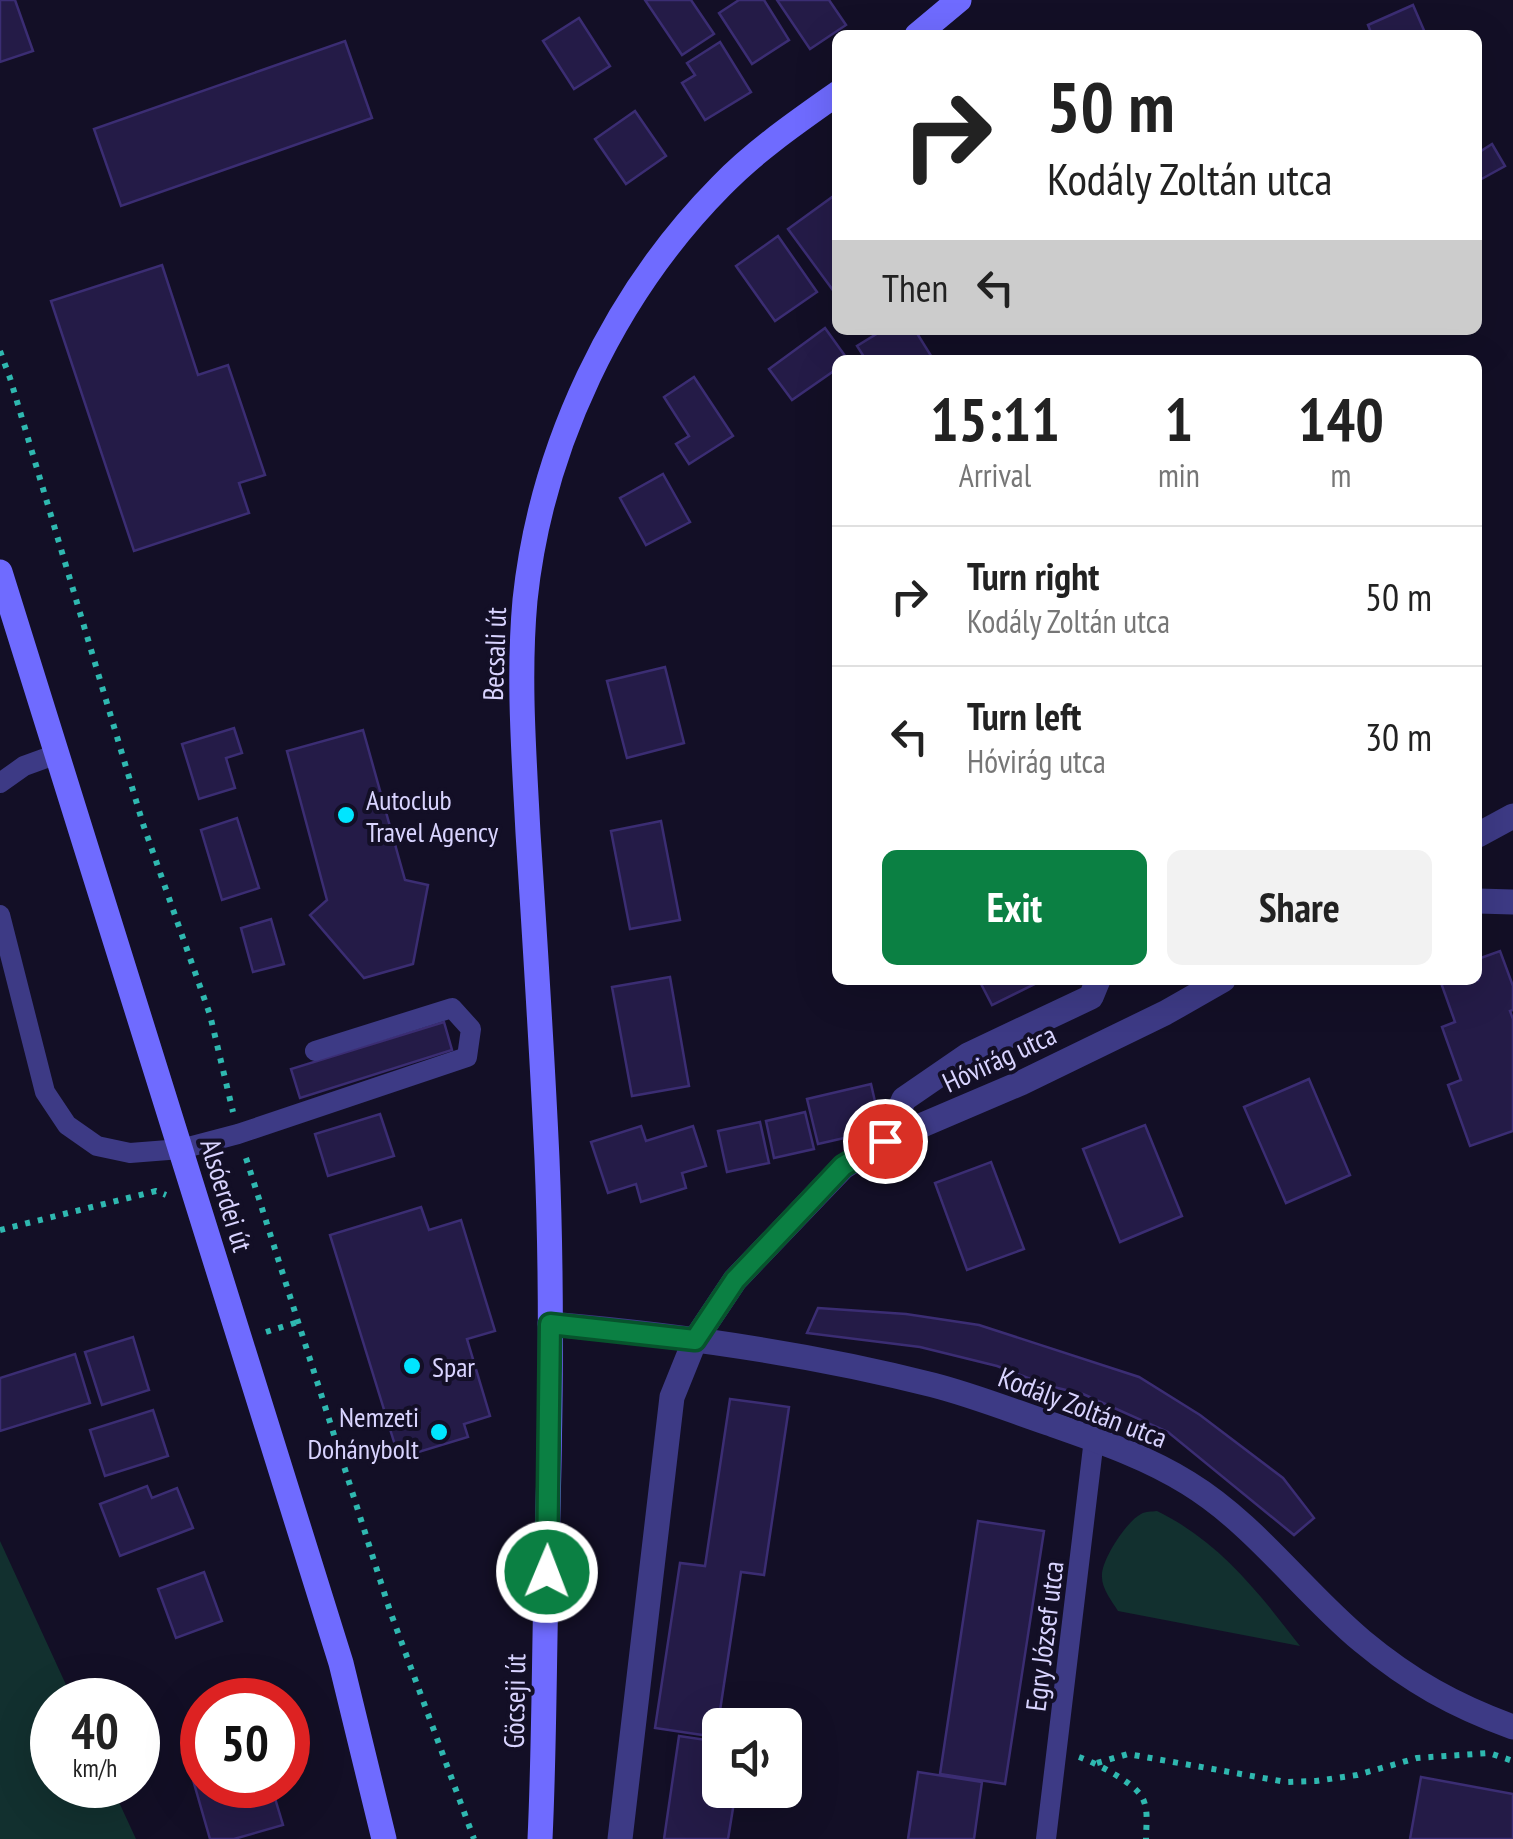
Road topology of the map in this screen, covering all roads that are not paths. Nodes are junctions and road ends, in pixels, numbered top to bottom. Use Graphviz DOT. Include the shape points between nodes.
graph roads {
  1 [pos="959,0"];
  2 [pos="923,30"];
  3 [pos="832,98"];
  4 [pos="0,572"];
  5 [pos="57,754"];
  6 [pos="0,783"];
  7 [pos="1513,816"];
  8 [pos="1482,834"];
  9 [pos="1482,901"];
  10 [pos="1513,902"];
  11 [pos="0,915"];
  12 [pos="1096,985"];
  13 [pos="1214,985"];
  14 [pos="315,1051"];
  15 [pos="885,1141"];
  16 [pos="181,1149"];
  17 [pos="550,1324"];
  18 [pos="695,1340"];
  19 [pos="1094,1438"];
  20 [pos="1513,1727"];
  21 [pos="384,1839"];
  22 [pos="540,1839"];
  23 [pos="620,1839"];
  24 [pos="1046,1839"];
  1 -- 2 [label="main road"];
  3 -- 17 [label="main road, Becsali út" via="720,186 627,306 561,445 538,519 522,648 523,731"];
  4 -- 5 [label="main road, Alsóerdei út"];
  5 -- 6 [label="lane"];
  5 -- 16 [label="main road, Alsóerdei út"];
  7 -- 8 [label="street"];
  9 -- 10 [label="street"];
  11 -- 16 [label="lane" via="45,1092 67,1125 96,1146 130,1153"];
  12 -- 15 [label="street" via="1090,997 968,1055 904,1098"];
  13 -- 15 [label="street, Hóvirág utca" via="1022,1083"];
  14 -- 16 [label="lane" via="452,1008 471,1029 467,1058"];
  15 -- 18 [label="street, Hóvirág utca" via="843,1166 735,1280"];
  16 -- 21 [label="main road, Alsóerdei út" via="340,1664"];
  17 -- 18 [label="street, Kodály Zoltán utca"];
  17 -- 22 [label="main road, Göcseji út"];
  18 -- 19 [label="street, Kodály Zoltán utca" via="936,1386"];
  18 -- 23 [label="street, Hóvirág utca" via="672,1397"];
  19 -- 20 [label="street, Kodály Zoltán utca" via="1189,1483 1414,1680"];
  19 -- 24 [label="lane, Egry József utca"];
}
